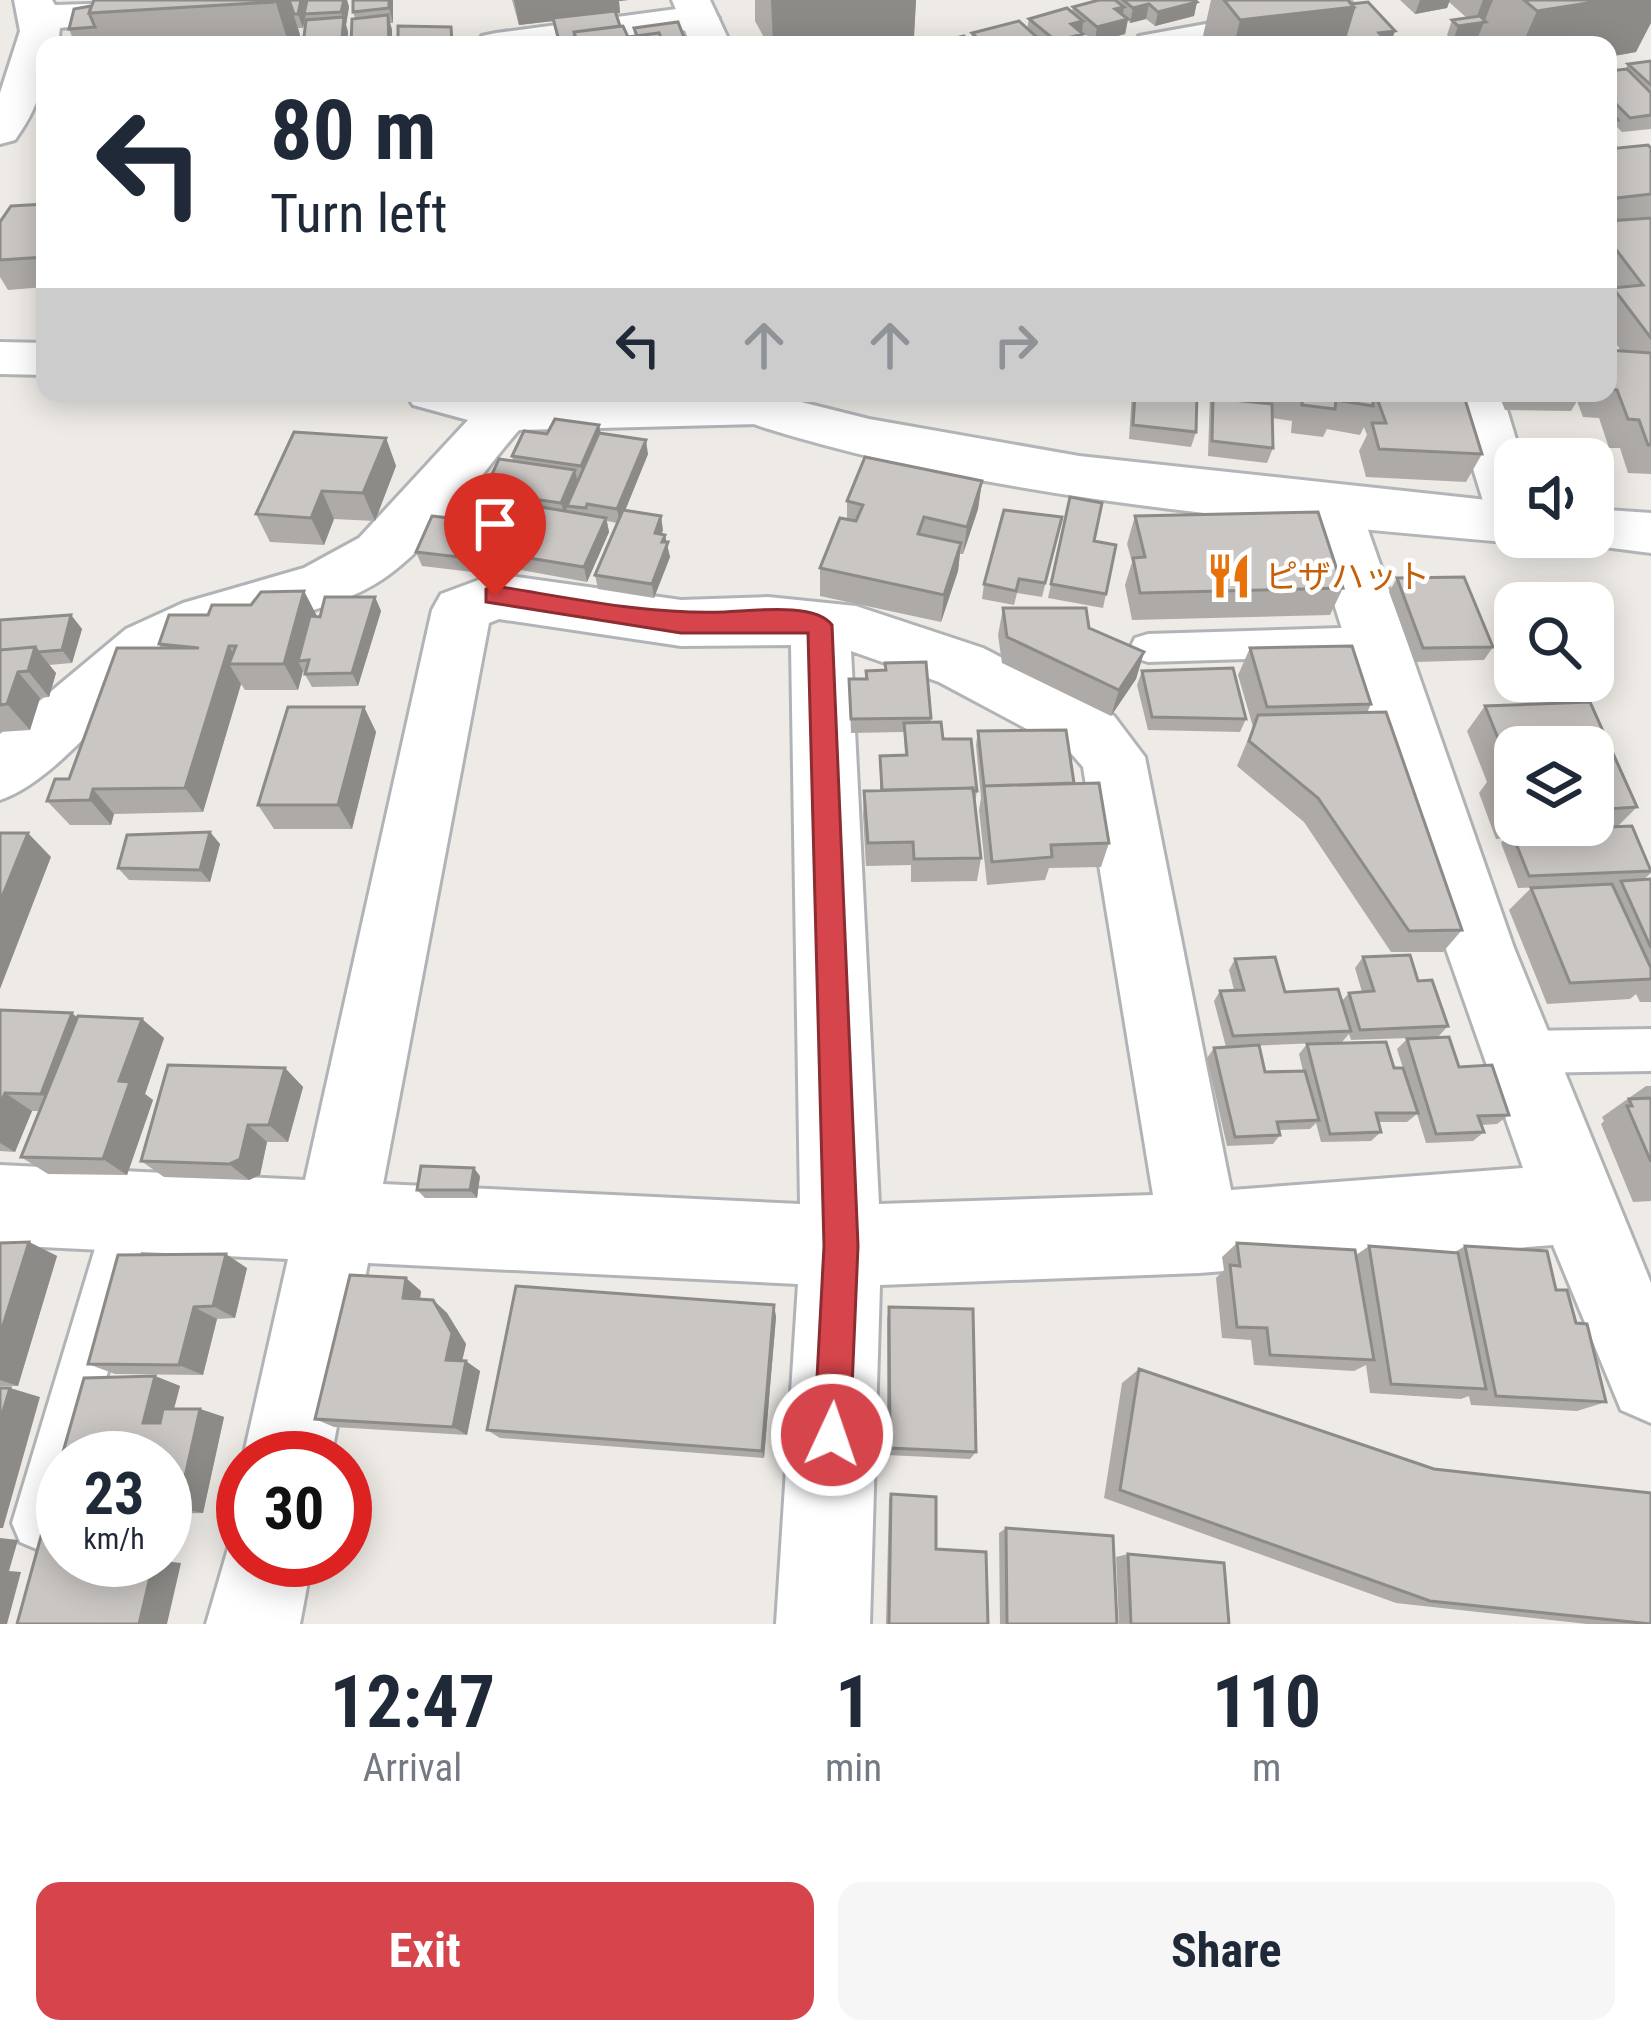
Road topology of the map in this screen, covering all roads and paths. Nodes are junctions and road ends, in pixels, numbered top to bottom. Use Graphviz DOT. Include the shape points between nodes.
graph roads {
  1 [pos="200,0"];
  2 [pos="1328,0"];
  3 [pos="35,10"];
  4 [pos="700,21"];
  5 [pos="572,36"];
  6 [pos="1202,36"];
  7 [pos="36,53"];
  8 [pos="21,111"];
  9 [pos="0,358"];
  10 [pos="36,359"];
  11 [pos="466,402"];
  12 [pos="738,402"];
  13 [pos="765,402"];
  14 [pos="1479,402"];
  15 [pos="505,412"];
  16 [pos="1494,453"];
  17 [pos="1332,507"];
  18 [pos="1494,521"];
  19 [pos="820,625"];
  20 [pos="1373,641"];
  21 [pos="1148,648"];
  22 [pos="0,773"];
  23 [pos="1651,1050"];
  24 [pos="1519,1052"];
  25 [pos="1573,1204"];
  26 [pos="0,1205"];
  27 [pos="129,1212"];
  28 [pos="336,1224"];
  29 [pos="1199,1233"];
  30 [pos="841,1246"];
  31 [pos="1651,1380"];
  32 [pos="65,1431"];
  33 [pos="293,1431"];
  34 [pos="261,1587"];
  35 [pos="253,1624"];
  36 [pos="823,1624"];
  1 -- 3 [label="street"];
  2 -- 6 [label="street" via="1339,11"];
  4 -- 5 [label="street"];
  7 -- 8 [label="street"];
  9 -- 10 [label="street"];
  11 -- 15 [label="street"];
  12 -- 15 [label="street" via="584,415"];
  13 -- 17 [label="street" via="800,423 1013,466"];
  14 -- 16 [label="street"];
  15 -- 22 [label="street" via="356,571 146,645"];
  17 -- 18 [label="street"];
  17 -- 20 [label="street"];
  19 -- 28 [label="street" via="681,623 495,596 462,610"];
  19 -- 29 [label="street" via="892,638 961,664 1092,734 1113,757"];
  19 -- 30 [label="street"];
  20 -- 21 [label="lane"];
  20 -- 24 [label="street"];
  23 -- 24 [label="lane"];
  24 -- 25 [label="street"];
  25 -- 29 [label="street"];
  25 -- 31 [label="street"];
  26 -- 27 [label="street"];
  27 -- 28 [label="street"];
  27 -- 32 [label="lane"];
  28 -- 30 [label="street"];
  28 -- 33 [label="street"];
  29 -- 30 [label="street"];
  30 -- 36 [label="street"];
  34 -- 35 [label="street"];
}
